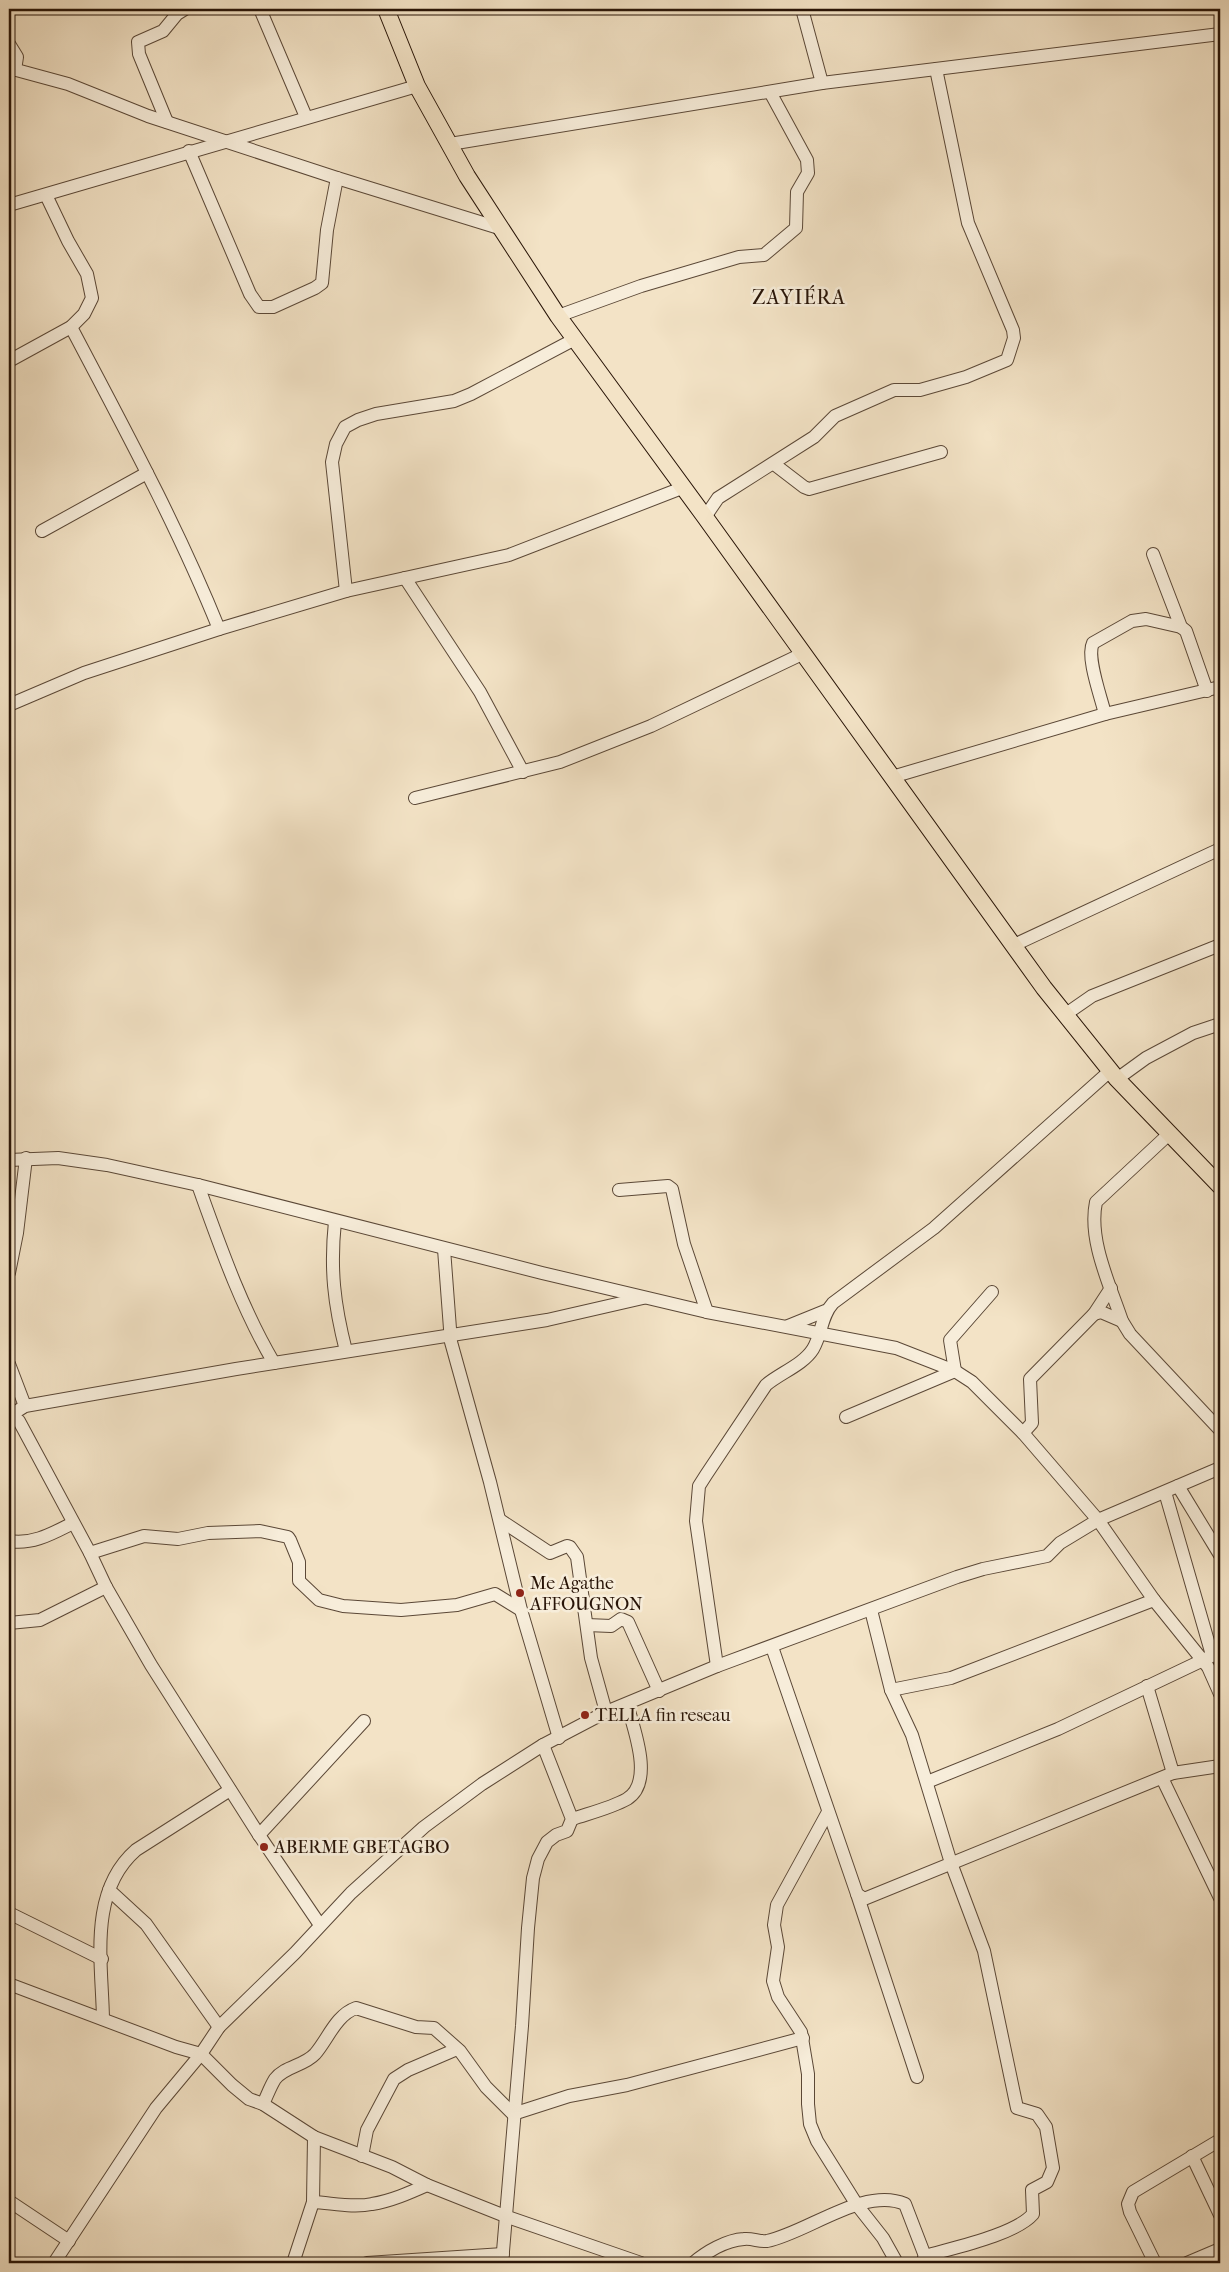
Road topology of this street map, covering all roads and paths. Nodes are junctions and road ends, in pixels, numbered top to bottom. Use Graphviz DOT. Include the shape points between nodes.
graph roads {
  1 [pos="184,9"];
  2 [pos="260,9"];
  3 [pos="386,9"];
  4 [pos="802,9"];
  5 [pos="1220,34"];
  6 [pos="9,44"];
  7 [pos="12,69"];
  8 [pos="936,69"];
  9 [pos="822,84"];
  10 [pos="418,86"];
  11 [pos="770,92"];
  12 [pos="306,118"];
  13 [pos="167,122"];
  14 [pos="225,142"];
  15 [pos="450,144"];
  16 [pos="189,151"];
  17 [pos="337,178"];
  18 [pos="46,195"];
  19 [pos="9,205"];
  20 [pos="499,228"];
  21 [pos="558,316"];
  22 [pos="71,327"];
  23 [pos="575,339"];
  24 [pos="9,361"];
  25 [pos="941,452"];
  26 [pos="774,464"];
  27 [pos="147,473"];
  28 [pos="682,488"];
  29 [pos="705,516"];
  30 [pos="42,531"];
  31 [pos="1153,554"];
  32 [pos="405,578"];
  33 [pos="346,591"];
  34 [pos="1181,627"];
  35 [pos="219,629"];
  36 [pos="802,654"];
  37 [pos="1220,687"];
  38 [pos="1207,691"];
  39 [pos="9,705"];
  40 [pos="1105,714"];
  41 [pos="523,772"];
  42 [pos="892,777"];
  43 [pos="415,798"];
  44 [pos="1220,849"];
  45 [pos="1014,945"];
  46 [pos="1220,945"];
  47 [pos="1066,1014"];
  48 [pos="1220,1024"];
  49 [pos="1113,1075"];
  50 [pos="1169,1134"];
  51 [pos="26,1158"];
  52 [pos="9,1160"];
  53 [pos="198,1185"];
  54 [pos="1220,1186"];
  55 [pos="619,1190"];
  56 [pos="335,1221"];
  57 [pos="444,1249"];
  58 [pos="9,1272"];
  59 [pos="1111,1288"];
  60 [pos="992,1292"];
  61 [pos="645,1297"];
  62 [pos="826,1311"];
  63 [pos="707,1312"];
  64 [pos="1094,1314"];
  65 [pos="1122,1321"];
  66 [pos="788,1326"];
  67 [pos="819,1332"];
  68 [pos="450,1334"];
  69 [pos="346,1351"];
  70 [pos="274,1363"];
  71 [pos="9,1364"];
  72 [pos="955,1371"];
  73 [pos="25,1406"];
  74 [pos="10,1415"];
  75 [pos="846,1417"];
  76 [pos="1220,1430"];
  77 [pos="1023,1433"];
  78 [pos="1220,1468"];
  79 [pos="1178,1486"];
  80 [pos="1165,1492"];
  81 [pos="500,1520"];
  82 [pos="1098,1520"];
  83 [pos="73,1523"];
  84 [pos="9,1540"];
  85 [pos="90,1553"];
  86 [pos="1220,1555"];
  87 [pos="106,1587"];
  88 [pos="1154,1600"];
  89 [pos="521,1610"];
  90 [pos="871,1610"];
  91 [pos="9,1623"];
  92 [pos="587,1625"];
  93 [pos="772,1647"];
  94 [pos="1212,1656"];
  95 [pos="717,1666"];
  96 [pos="1147,1686"];
  97 [pos="892,1690"];
  98 [pos="659,1691"];
  99 [pos="1220,1694"];
  100 [pos="627,1704"];
  101 [pos="606,1712"];
  102 [pos="364,1721"];
  103 [pos="559,1738"];
  104 [pos="543,1745"];
  105 [pos="1220,1766"];
  106 [pos="1167,1776"];
  107 [pos="927,1782"];
  108 [pos="230,1790"];
  109 [pos="828,1812"];
  110 [pos="572,1819"];
  111 [pos="259,1835"];
  112 [pos="951,1863"];
  113 [pos="109,1890"];
  114 [pos="857,1894"];
  115 [pos="1220,1898"];
  116 [pos="9,1913"];
  117 [pos="320,1925"];
  118 [pos="102,1959"];
  119 [pos="9,1984"];
  120 [pos="103,2019"];
  121 [pos="219,2027"];
  122 [pos="803,2038"];
  123 [pos="457,2049"];
  124 [pos="201,2054"];
  125 [pos="917,2077"];
  126 [pos="263,2104"];
  127 [pos="513,2114"];
  128 [pos="314,2137"];
  129 [pos="1220,2140"];
  130 [pos="362,2156"];
  131 [pos="1192,2156"];
  132 [pos="427,2185"];
  133 [pos="9,2201"];
  134 [pos="313,2202"];
  135 [pos="857,2205"];
  136 [pos="1220,2215"];
  137 [pos="505,2216"];
  138 [pos="69,2241"];
  139 [pos="1220,2249"];
  140 [pos="502,2258"];
  141 [pos="924,2260"];
  142 [pos="54,2263"];
  143 [pos="293,2263"];
  144 [pos="367,2263"];
  145 [pos="641,2263"];
  146 [pos="693,2263"];
  147 [pos="897,2263"];
  148 [pos="1155,2263"];
  149 [pos="1187,2263"];
  1 -- 13 [label="street" via="162,31 138,42 139,54"];
  2 -- 12 [label="street"];
  3 -- 10 [label="main road"];
  4 -- 9 [label="street"];
  5 -- 8 [label="street"];
  6 -- 7 [label="street" via="17,57"];
  7 -- 13 [label="street" via="68,84"];
  8 -- 9 [label="street"];
  8 -- 26 [label="street" via="968,223 1013,330 1011,353 1007,360 966,377 920,390 894,390 835,416 814,437"];
  9 -- 11 [label="street"];
  10 -- 12 [label="street"];
  10 -- 15 [label="main road"];
  11 -- 15 [label="street"];
  11 -- 21 [label="street" via="807,160 808,173 797,192 796,228 764,255 739,257 641,286"];
  12 -- 14 [label="street"];
  13 -- 14 [label="street"];
  14 -- 16 [label="street"];
  14 -- 17 [label="street"];
  15 -- 20 [label="main road"];
  16 -- 17 [label="street" via="250,294 259,307 273,307 322,283 327,230"];
  16 -- 18 [label="street"];
  17 -- 20 [label="street"];
  18 -- 19 [label="street"];
  18 -- 22 [label="street" via="87,274 92,298 84,314"];
  20 -- 21 [label="main road"];
  21 -- 23 [label="main road"];
  22 -- 24 [label="street"];
  22 -- 27 [label="street"];
  23 -- 28 [label="main road"];
  23 -- 33 [label="street" via="454,401 376,414 345,427 336,444 332,462"];
  25 -- 26 [label="street" via="809,489"];
  26 -- 29 [label="street" via="718,498"];
  27 -- 30 [label="street"];
  27 -- 35 [label="street" via="197,574"];
  28 -- 29 [label="main road"];
  28 -- 32 [label="street" via="509,555"];
  29 -- 36 [label="main road"];
  31 -- 34 [label="street"];
  32 -- 33 [label="street"];
  32 -- 41 [label="street" via="480,692"];
  33 -- 35 [label="street"];
  34 -- 38 [label="street" via="1186,631"];
  34 -- 40 [label="street" via="1146,619 1132,621 1092,643 1092,664"];
  35 -- 39 [label="street" via="84,673"];
  36 -- 41 [label="street" via="651,726 560,762"];
  36 -- 42 [label="main road"];
  37 -- 38 [label="street"];
  38 -- 40 [label="street"];
  40 -- 42 [label="street"];
  41 -- 43 [label="street"];
  42 -- 45 [label="main road"];
  44 -- 45 [label="street"];
  45 -- 47 [label="main road"];
  46 -- 47 [label="street" via="1092,996"];
  47 -- 49 [label="main road"];
  48 -- 49 [label="street" via="1185,1037"];
  49 -- 50 [label="main road"];
  49 -- 62 [label="street" via="934,1228 833,1302"];
  50 -- 54 [label="main road"];
  50 -- 59 [label="street" via="1096,1202 1094,1234"];
  51 -- 52 [label="street"];
  51 -- 53 [label="street" via="58,1158 107,1165"];
  51 -- 58 [label="street"];
  53 -- 56 [label="street"];
  53 -- 70 [label="street" via="232,1278"];
  55 -- 63 [label="street" via="668,1186 672,1189 684,1244"];
  56 -- 57 [label="street"];
  56 -- 69 [label="street" via="333,1296"];
  57 -- 61 [label="street"];
  57 -- 68 [label="street"];
  59 -- 64 [label="street"];
  59 -- 65 [label="street"];
  60 -- 72 [label="street" via="950,1340"];
  61 -- 63 [label="street"];
  61 -- 68 [label="street" via="547,1320"];
  62 -- 66 [label="street"];
  62 -- 67 [label="street"];
  63 -- 66 [label="street"];
  64 -- 65 [label="street" via="1101,1312"];
  64 -- 77 [label="street" via="1030,1380 1032,1423"];
  65 -- 76 [label="street"];
  66 -- 67 [label="street"];
  67 -- 72 [label="street" via="896,1348"];
  67 -- 95 [label="street" via="807,1357 766,1385 699,1486 696,1520"];
  68 -- 69 [label="street"];
  68 -- 81 [label="street"];
  69 -- 70 [label="street"];
  70 -- 73 [label="street"];
  71 -- 73 [label="street"];
  72 -- 75 [label="street"];
  72 -- 77 [label="street" via="972,1382"];
  73 -- 74 [label="street"];
  74 -- 83 [label="street" via="19,1421"];
  77 -- 82 [label="street"];
  78 -- 79 [label="street"];
  79 -- 80 [label="street"];
  79 -- 86 [label="street"];
  80 -- 82 [label="street"];
  80 -- 94 [label="street"];
  81 -- 89 [label="street"];
  81 -- 92 [label="street" via="550,1553 564,1546 570,1547 577,1557"];
  82 -- 88 [label="street"];
  82 -- 90 [label="street" via="1060,1543 1047,1556 974,1571"];
  83 -- 84 [label="street" via="31,1541"];
  83 -- 85 [label="street"];
  85 -- 87 [label="street"];
  85 -- 89 [label="street" via="144,1536 178,1539 208,1533 260,1531 288,1537 299,1562 299,1581 318,1600 343,1606 401,1610 457,1605 495,1594"];
  87 -- 91 [label="street" via="40,1620"];
  87 -- 108 [label="street"];
  88 -- 94 [label="street"];
  88 -- 97 [label="street" via="952,1678"];
  89 -- 103 [label="street"];
  90 -- 93 [label="street"];
  90 -- 97 [label="street"];
  92 -- 98 [label="street" via="611,1626 621,1619 628,1622"];
  92 -- 101 [label="street" via="591,1658"];
  93 -- 95 [label="street"];
  93 -- 109 [label="street"];
  94 -- 96 [label="street"];
  94 -- 99 [label="street" via="1208,1667"];
  95 -- 98 [label="street"];
  96 -- 106 [label="street"];
  96 -- 107 [label="street" via="1049,1732"];
  97 -- 107 [label="street" via="912,1735"];
  98 -- 100 [label="street"];
  100 -- 101 [label="street"];
  100 -- 110 [label="street" via="641,1758 639,1781 628,1798"];
  101 -- 103 [label="street"];
  102 -- 111 [label="street"];
  103 -- 104 [label="street"];
  104 -- 110 [label="street"];
  104 -- 117 [label="street" via="424,1827"];
  105 -- 106 [label="street"];
  106 -- 112 [label="street"];
  106 -- 115 [label="street"];
  107 -- 112 [label="street"];
  108 -- 111 [label="street"];
  108 -- 113 [label="street" via="136,1850 126,1859"];
  109 -- 114 [label="street"];
  109 -- 122 [label="street" via="774,1915 778,1947 773,1980 778,1997"];
  110 -- 127 [label="street" via="567,1831 547,1842 538,1859 534,1878"];
  111 -- 117 [label="street"];
  112 -- 114 [label="street" via="868,1900"];
  112 -- 141 [label="street" via="984,1951 1017,2108 1036,2114 1046,2127 1053,2168 1048,2182 1032,2190 1033,2214 1028,2220"];
  113 -- 118 [label="street" via="104,1900 101,1923"];
  113 -- 121 [label="street" via="146,1924"];
  114 -- 125 [label="street"];
  116 -- 118 [label="street"];
  117 -- 121 [label="street"];
  118 -- 120 [label="street"];
  119 -- 120 [label="street"];
  120 -- 124 [label="street"];
  121 -- 124 [label="street"];
  122 -- 127 [label="street" via="627,2085 570,2096"];
  122 -- 135 [label="street" via="810,2124"];
  123 -- 126 [label="street" via="434,2028 416,2027 356,2008 342,2017 314,2054 283,2071"];
  123 -- 127 [label="street" via="486,2087"];
  123 -- 130 [label="street" via="394,2079 367,2130"];
  124 -- 126 [label="street" via="232,2086 249,2099"];
  124 -- 138 [label="street" via="156,2108"];
  126 -- 128 [label="street"];
  127 -- 137 [label="street"];
  128 -- 130 [label="street"];
  128 -- 134 [label="street"];
  129 -- 131 [label="street"];
  130 -- 132 [label="street"];
  131 -- 136 [label="street"];
  131 -- 148 [label="street" via="1133,2192 1128,2204"];
  132 -- 134 [label="street" via="370,2205"];
  132 -- 137 [label="street"];
  133 -- 138 [label="street"];
  134 -- 143 [label="street"];
  135 -- 141 [label="street" via="889,2199 905,2204"];
  135 -- 146 [label="street" via="767,2241 744,2239 719,2246"];
  135 -- 147 [label="street" via="883,2238"];
  137 -- 140 [label="street"];
  137 -- 145 [label="street"];
  138 -- 142 [label="street"];
  139 -- 149 [label="street"];
  140 -- 144 [label="street"];
}
